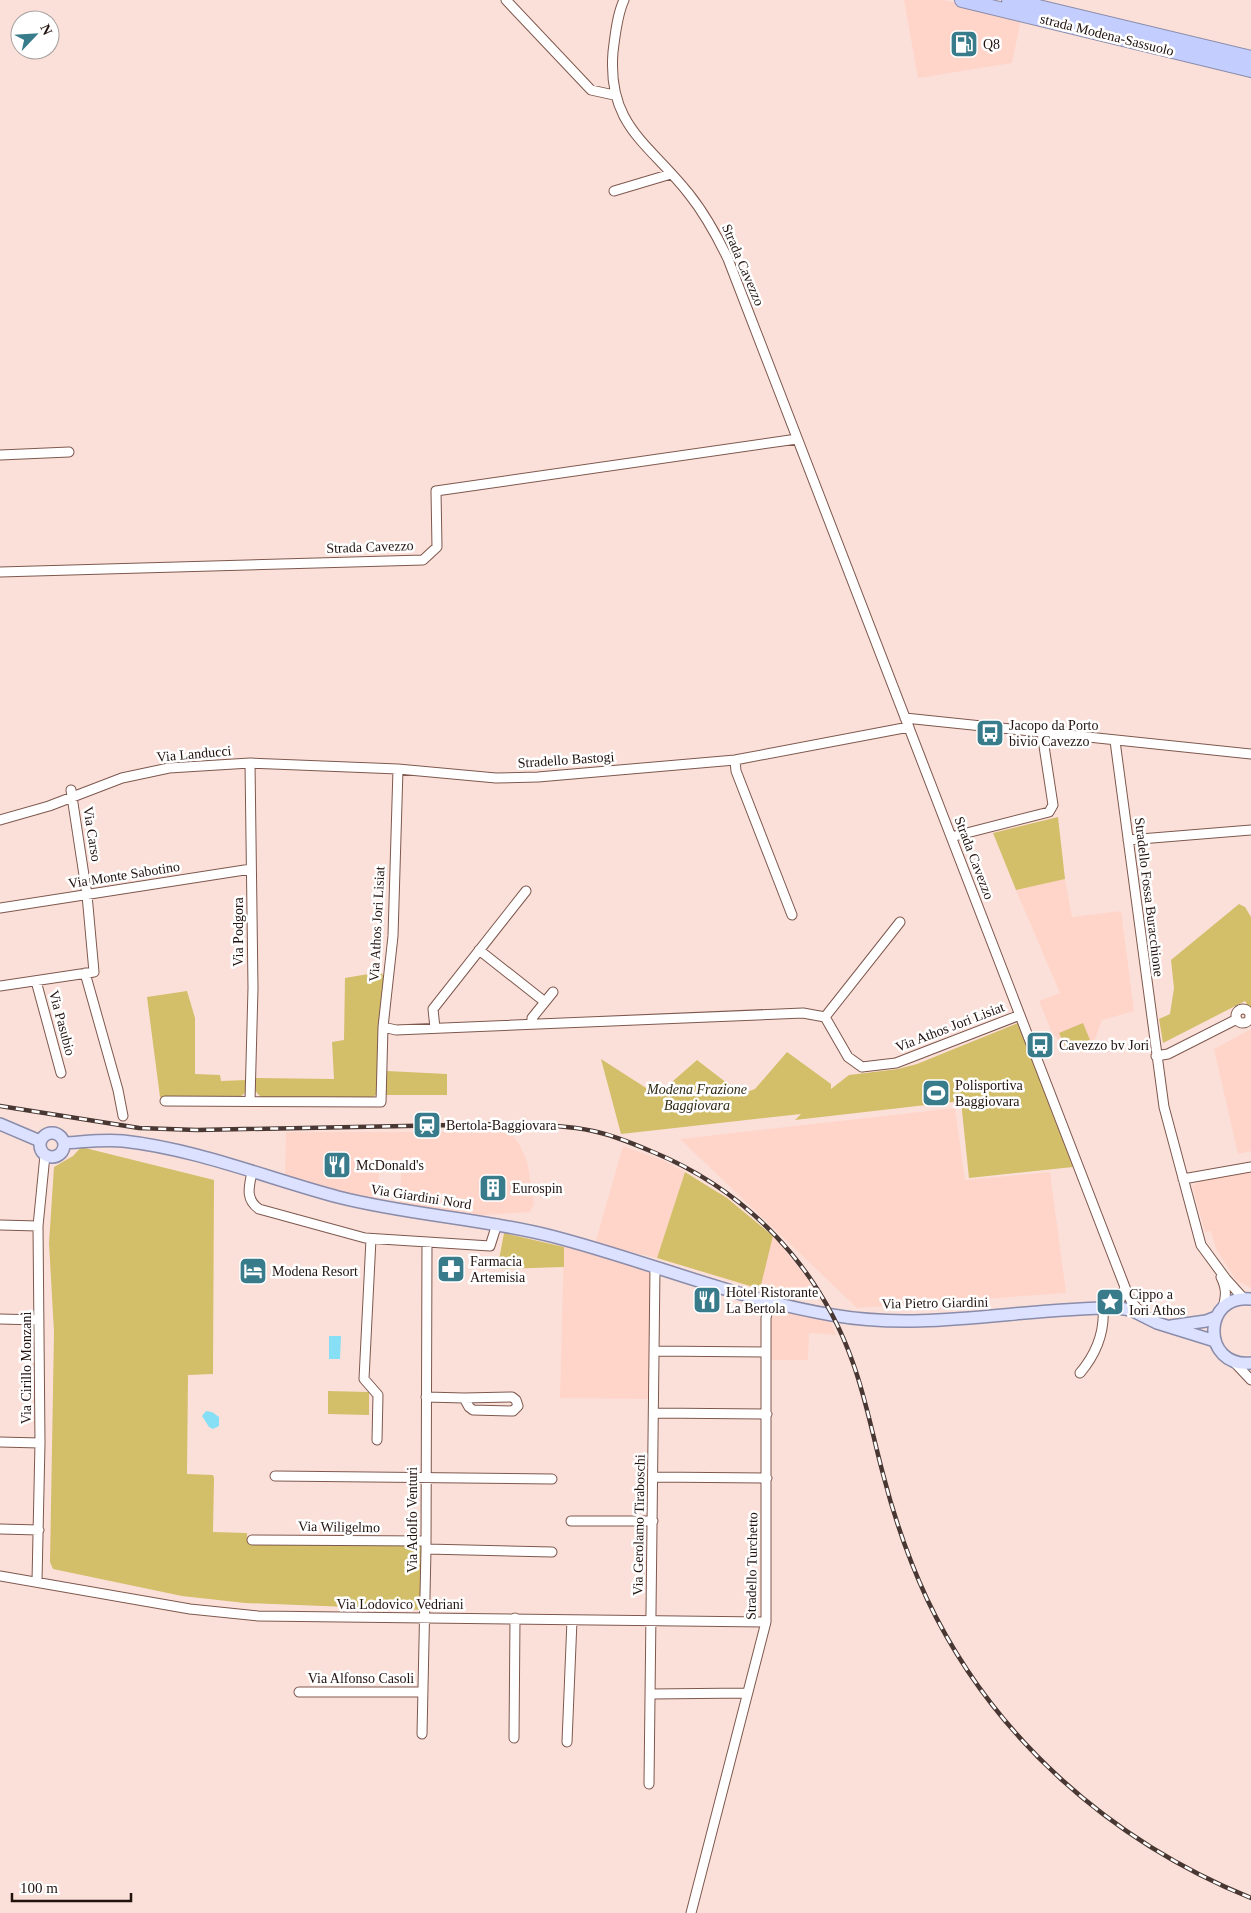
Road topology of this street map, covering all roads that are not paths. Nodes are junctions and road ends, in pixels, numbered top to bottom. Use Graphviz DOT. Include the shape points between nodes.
graph roads {
  1 [pos="506,0"];
  2 [pos="624,0"];
  3 [pos="962,0"];
  4 [pos="1008,0"];
  5 [pos="1183,41"];
  6 [pos="1251,48"];
  7 [pos="1251,67"];
  8 [pos="614,95"];
  9 [pos="671,174"];
  10 [pos="614,191"];
  11 [pos="797,439"];
  12 [pos="69,452"];
  13 [pos="0,454"];
  14 [pos="0,572"];
  15 [pos="905,718"];
  16 [pos="908,727"];
  17 [pos="1042,733"];
  18 [pos="1115,741"];
  19 [pos="1251,754"];
  20 [pos="735,760"];
  21 [pos="250,763"];
  22 [pos="398,769"];
  23 [pos="72,794"];
  24 [pos="0,820"];
  25 [pos="1251,830"];
  26 [pos="951,837"];
  27 [pos="1128,840"];
  28 [pos="252,869"];
  29 [pos="526,891"];
  30 [pos="87,895"];
  31 [pos="0,908"];
  32 [pos="792,915"];
  33 [pos="900,922"];
  34 [pos="479,950"];
  35 [pos="90,972"];
  36 [pos="36,981"];
  37 [pos="0,986"];
  38 [pos="553,992"];
  39 [pos="545,1002"];
  40 [pos="1020,1015"];
  41 [pos="825,1017"];
  42 [pos="1237,1019"];
  43 [pos="532,1024"];
  44 [pos="383,1027"];
  45 [pos="435,1028"];
  46 [pos="1156,1056"];
  47 [pos="61,1073"];
  48 [pos="165,1102"];
  49 [pos="250,1102"];
  50 [pos="123,1116"];
  51 [pos="0,1124"];
  52 [pos="40,1141"];
  53 [pos="64,1143"];
  54 [pos="45,1155"];
  55 [pos="1251,1167"];
  56 [pos="252,1172"];
  57 [pos="1183,1179"];
  58 [pos="497,1224"];
  59 [pos="0,1225"];
  60 [pos="38,1226"];
  61 [pos="370,1238"];
  62 [pos="427,1244"];
  63 [pos="1214,1264"];
  64 [pos="655,1268"];
  65 [pos="1125,1287"];
  66 [pos="1248,1299"];
  67 [pos="770,1301"];
  68 [pos="1103,1307"];
  69 [pos="1219,1313"];
  70 [pos="0,1319"];
  71 [pos="1148,1319"];
  72 [pos="39,1320"];
  73 [pos="1169,1327"];
  74 [pos="1215,1341"];
  75 [pos="654,1351"];
  76 [pos="766,1352"];
  77 [pos="1234,1362"];
  78 [pos="1251,1363"];
  79 [pos="1080,1373"];
  80 [pos="1251,1380"];
  81 [pos="426,1397"];
  82 [pos="464,1398"];
  83 [pos="654,1413"];
  84 [pos="767,1414"];
  85 [pos="377,1440"];
  86 [pos="0,1442"];
  87 [pos="40,1443"];
  88 [pos="274,1476"];
  89 [pos="653,1477"];
  90 [pos="426,1478"];
  91 [pos="767,1478"];
  92 [pos="552,1479"];
  93 [pos="571,1521"];
  94 [pos="653,1521"];
  95 [pos="0,1529"];
  96 [pos="39,1530"];
  97 [pos="252,1540"];
  98 [pos="426,1545"];
  99 [pos="552,1552"];
  100 [pos="0,1576"];
  101 [pos="37,1581"];
  102 [pos="425,1618"];
  103 [pos="515,1618"];
  104 [pos="572,1620"];
  105 [pos="651,1621"];
  106 [pos="766,1622"];
  107 [pos="299,1692"];
  108 [pos="423,1692"];
  109 [pos="746,1693"];
  110 [pos="652,1694"];
  111 [pos="422,1734"];
  112 [pos="514,1738"];
  113 [pos="567,1742"];
  114 [pos="649,1784"];
  115 [pos="691,1913"];
  1 -- 8 [label="street" via="591,90"];
  2 -- 8 [label="street, Strada Cavezzo" via="614,44"];
  3 -- 7 [label="highway, strada Modena-Sassuolo"];
  4 -- 5 [label="highway, strada Modena-Sassuolo"];
  5 -- 6 [label="highway"];
  5 -- 7 [label="highway, strada Modena-Sassuolo"];
  8 -- 9 [label="street, Strada Cavezzo" via="636,135"];
  9 -- 10 [label="street"];
  9 -- 11 [label="street, Strada Cavezzo" via="700,207 719,241"];
  11 -- 14 [label="street, Strada Cavezzo" via="436,491 436,547 423,560"];
  11 -- 15 [label="street, Strada Cavezzo"];
  12 -- 13 [label="street"];
  15 -- 16 [label="street, Strada Cavezzo"];
  15 -- 17 [label="street"];
  16 -- 20 [label="street, Stradello Bastogi"];
  16 -- 26 [label="street, Strada Cavezzo"];
  17 -- 18 [label="street"];
  17 -- 26 [label="street" via="1053,805 1050,812"];
  18 -- 19 [label="street"];
  18 -- 27 [label="street, Stradello Fossa Buracchione"];
  20 -- 22 [label="street, Stradello Bastogi" via="538,777 496,778"];
  20 -- 32 [label="street" via="736,771"];
  21 -- 22 [label="street, Via Landucci"];
  21 -- 23 [label="street, Via Landucci" via="168,768 136,774"];
  21 -- 28 [label="street, Via Podgora"];
  22 -- 44 [label="street, Via Athos Jori Lisiat" via="393,936"];
  23 -- 24 [label="street, Via Landucci"];
  23 -- 30 [label="street, Via Carso"];
  25 -- 27 [label="street"];
  26 -- 40 [label="street, Strada Cavezzo"];
  27 -- 46 [label="street, Stradello Fossa Buracchione"];
  28 -- 30 [label="street, Via Monte Sabotino"];
  28 -- 49 [label="street, Via Podgora"];
  29 -- 34 [label="street"];
  30 -- 31 [label="street, Via Monte Sabotino"];
  30 -- 35 [label="street, Via Carso"];
  33 -- 41 [label="street"];
  34 -- 39 [label="street"];
  34 -- 45 [label="street" via="433,1009"];
  35 -- 36 [label="street, Via Pasubio"];
  35 -- 50 [label="street, Via Carso"];
  36 -- 37 [label="street, Via Pasubio"];
  36 -- 47 [label="street, Via Pasubio"];
  38 -- 39 [label="street"];
  39 -- 43 [label="street" via="532,1018"];
  40 -- 41 [label="street, Via Athos Jori Lisiat" via="896,1064 862,1067 848,1057"];
  40 -- 65 [label="street, Strada Cavezzo"];
  41 -- 43 [label="street" via="803,1013"];
  42 -- 46 [label="street" via="1168,1054"];
  43 -- 45 [label="street"];
  44 -- 45 [label="street" via="396,1030"];
  44 -- 49 [label="street, Via Athos Jori Lisiat" via="382,1102"];
  46 -- 57 [label="street, Stradello Fossa Buracchione" via="1164,1107"];
  48 -- 49 [label="street"];
  51 -- 52 [label="main road"];
  52 -- 53 [label="main road, Via Giardini Nord" via="47,1134 54,1133"];
  52 -- 54 [label="main road" via="40,1149"];
  53 -- 54 [label="main road" via="60,1154 53,1157"];
  53 -- 56 [label="main road, Via Giardini Nord" via="121,1140"];
  54 -- 60 [label="street, Via Cirillo Monzani"];
  55 -- 57 [label="street"];
  56 -- 58 [label="main road, Via Giardini Nord" via="377,1207"];
  56 -- 61 [label="street" via="248,1194 259,1209"];
  57 -- 63 [label="street, Stradello Fossa Buracchione" via="1201,1246"];
  58 -- 62 [label="street" via="490,1246"];
  58 -- 64 [label="main road, Via Giardini Nord" via="577,1243"];
  59 -- 60 [label="street"];
  60 -- 72 [label="street, Via Cirillo Monzani"];
  61 -- 62 [label="street"];
  61 -- 85 [label="street" via="364,1379 378,1395"];
  62 -- 81 [label="street, Via Adolfo Venturi"];
  63 -- 66 [label="street"];
  63 -- 69 [label="street" via="1226,1288"];
  64 -- 67 [label="main road, Via Giardini Nord"];
  64 -- 75 [label="street, Via Gerolamo Tiraboschi"];
  65 -- 68 [label="street" via="1120,1300"];
  65 -- 71 [label="street, Strada Cavezzo" via="1133,1304"];
  66 -- 69 [label="main road, Via Pietro Giardini" via="1232,1301"];
  67 -- 68 [label="main road, Via Pietro Giardini" via="834,1316 886,1320 974,1319"];
  67 -- 76 [label="street, Stradello Turchetto" via="766,1318"];
  68 -- 71 [label="main road, Via Pietro Giardini" via="1131,1310"];
  68 -- 79 [label="street" via="1104,1324 1098,1344"];
  69 -- 73 [label="main road, Via Pietro Giardini" via="1206,1322"];
  69 -- 74 [label="main road" via="1213,1330"];
  70 -- 72 [label="street"];
  71 -- 73 [label="main road, Via Pietro Giardini"];
  72 -- 87 [label="street, Via Cirillo Monzani"];
  73 -- 74 [label="main road, Via Pietro Giardini"];
  74 -- 77 [label="main road" via="1220,1351"];
  75 -- 76 [label="street"];
  75 -- 83 [label="street, Via Gerolamo Tiraboschi"];
  76 -- 84 [label="street, Stradello Turchetto"];
  77 -- 78 [label="main road"];
  77 -- 80 [label="street"];
  81 -- 82 [label="street"];
  81 -- 90 [label="street, Via Adolfo Venturi"];
  82 -- 82 [label="street" via="473,1410 513,1410 518,1406 512,1397"];
  83 -- 84 [label="street"];
  83 -- 89 [label="street, Via Gerolamo Tiraboschi"];
  84 -- 91 [label="street, Stradello Turchetto"];
  86 -- 87 [label="street"];
  87 -- 96 [label="street, Via Cirillo Monzani"];
  88 -- 90 [label="street"];
  89 -- 91 [label="street"];
  89 -- 94 [label="street, Via Gerolamo Tiraboschi"];
  90 -- 92 [label="street"];
  90 -- 98 [label="street, Via Adolfo Venturi"];
  91 -- 106 [label="street, Stradello Turchetto"];
  93 -- 94 [label="street"];
  94 -- 105 [label="street, Via Gerolamo Tiraboschi"];
  95 -- 96 [label="street"];
  96 -- 101 [label="street, Via Cirillo Monzani"];
  97 -- 98 [label="street, Via Wiligelmo"];
  98 -- 99 [label="street, Via Wiligelmo"];
  98 -- 102 [label="street, Via Adolfo Venturi"];
  100 -- 101 [label="street, Via Lodovico Vedriani"];
  101 -- 102 [label="street, Via Lodovico Vedriani" via="239,1615"];
  102 -- 103 [label="street, Via Lodovico Vedriani"];
  102 -- 108 [label="street, Via Adolfo Venturi"];
  103 -- 104 [label="street, Via Lodovico Vedriani"];
  103 -- 112 [label="street"];
  104 -- 105 [label="street, Via Lodovico Vedriani"];
  104 -- 113 [label="street"];
  105 -- 106 [label="street, Via Lodovico Vedriani"];
  105 -- 110 [label="street, Via Gerolamo Tiraboschi"];
  106 -- 109 [label="street, Stradello Turchetto"];
  107 -- 108 [label="street, Via Alfonso Casoli"];
  108 -- 111 [label="street, Via Adolfo Venturi"];
  109 -- 110 [label="street"];
  109 -- 115 [label="street, Stradello Turchetto"];
  110 -- 114 [label="street, Via Gerolamo Tiraboschi"];
}
